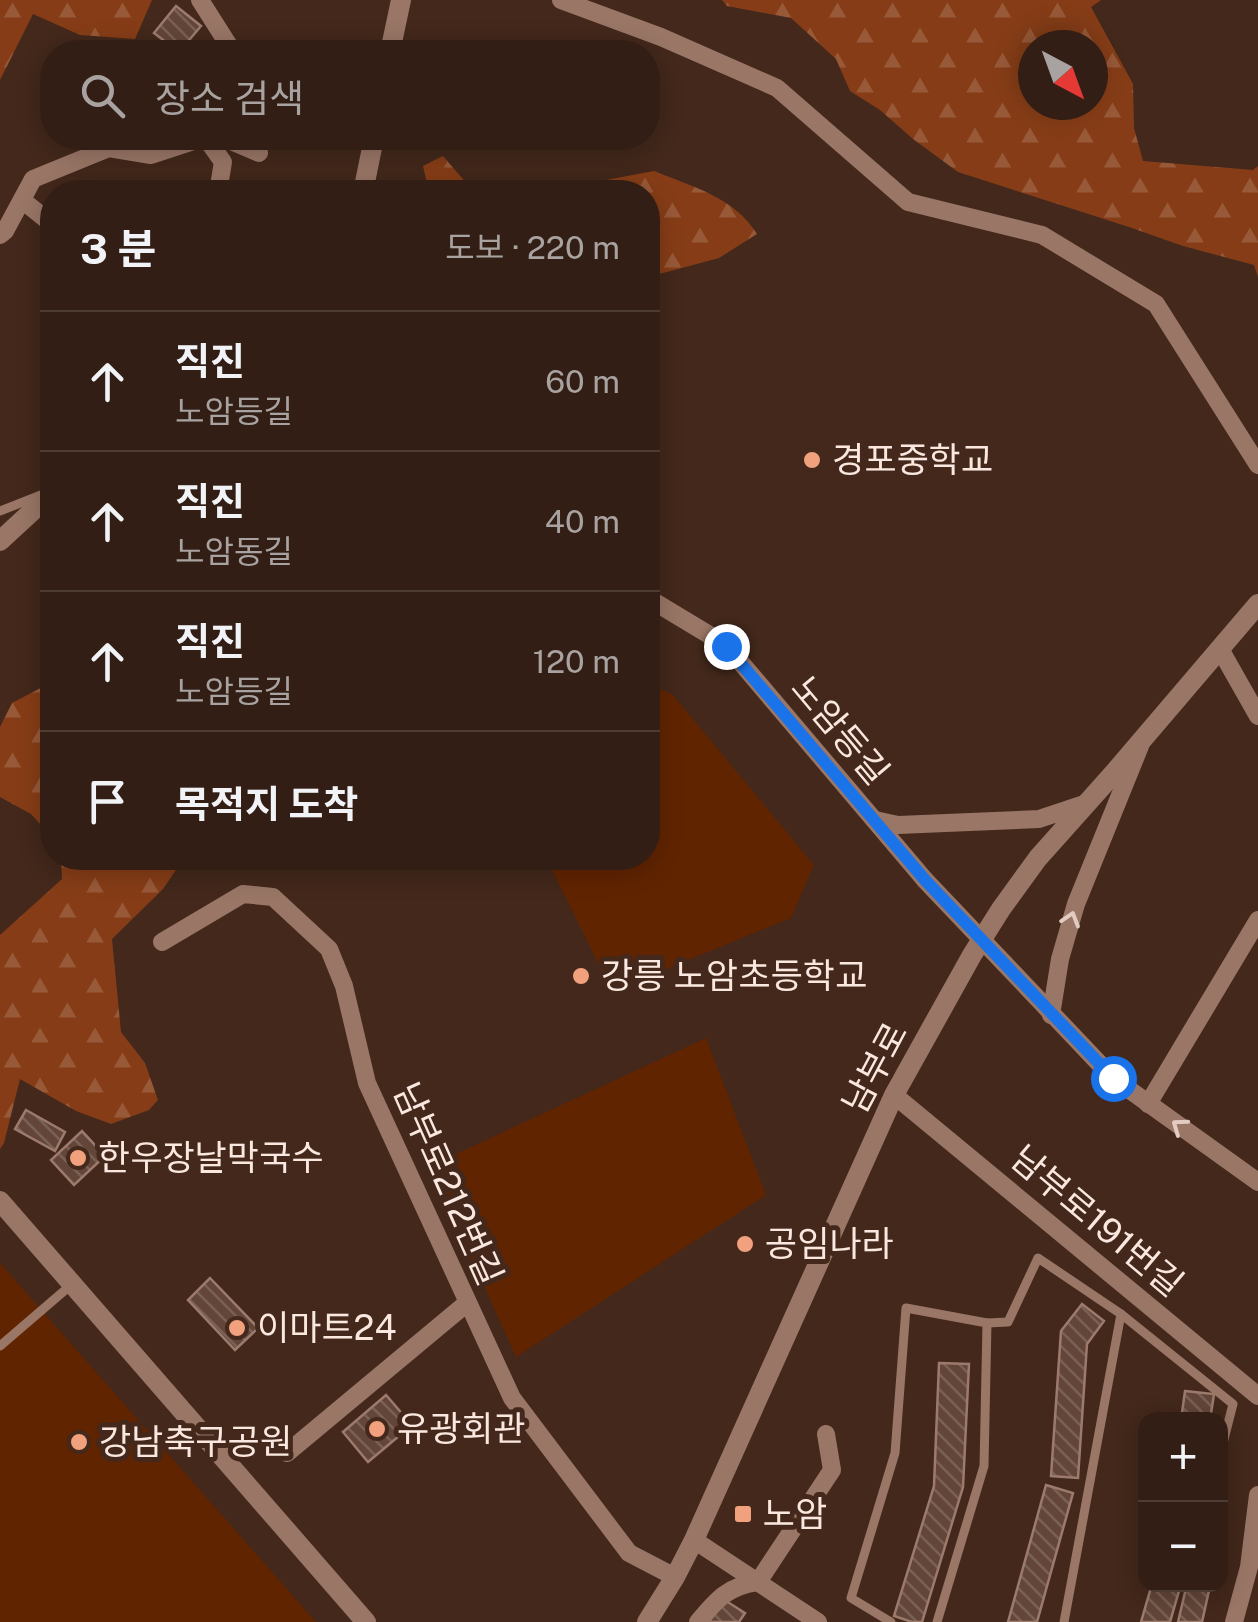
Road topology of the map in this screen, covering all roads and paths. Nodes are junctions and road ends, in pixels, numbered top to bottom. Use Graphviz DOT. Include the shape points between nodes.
graph roads {
  1 [pos="200,0"];
  2 [pos="400,0"];
  3 [pos="561,0"];
  4 [pos="225,40"];
  5 [pos="392,40"];
  6 [pos="104,150"];
  7 [pos="120,150"];
  8 [pos="169,150"];
  9 [pos="214,150"];
  10 [pos="251,150"];
  11 [pos="372,150"];
  12 [pos="258,153"];
  13 [pos="220,180"];
  14 [pos="365,180"];
  15 [pos="22,200"];
  16 [pos="40,214"];
  17 [pos="0,235"];
  18 [pos="1258,465"];
  19 [pos="40,496"];
  20 [pos="40,503"];
  21 [pos="0,511"];
  22 [pos="0,540"];
  23 [pos="1258,604"];
  24 [pos="660,605"];
  25 [pos="1220,649"];
  26 [pos="1258,716"];
  27 [pos="1144,738"];
  28 [pos="1087,804"];
  29 [pos="875,820"];
  30 [pos="1258,920"];
  31 [pos="162,942"];
  32 [pos="1051,1014"];
  33 [pos="894,1095"];
  34 [pos="1148,1104"];
  35 [pos="1258,1182"];
  36 [pos="0,1202"];
  37 [pos="71,1285"];
  38 [pos="467,1304"];
  39 [pos="1121,1314"];
  40 [pos="988,1323"];
  41 [pos="0,1346"];
  42 [pos="1258,1396"];
  43 [pos="1228,1424"];
  44 [pos="826,1434"];
  45 [pos="287,1453"];
  46 [pos="1258,1495"];
  47 [pos="1255,1538"];
  48 [pos="694,1540"];
  49 [pos="675,1576"];
  50 [pos="758,1582"];
  51 [pos="366,1622"];
  52 [pos="647,1622"];
  53 [pos="698,1622"];
  54 [pos="818,1622"];
  55 [pos="891,1622"];
  56 [pos="937,1622"];
  57 [pos="1064,1622"];
  58 [pos="1234,1622"];
  1 -- 4 [label="street"];
  2 -- 5 [label="street"];
  3 -- 18 [label="street" via="777,88 908,202 1042,235 1156,304"];
  6 -- 15 [label="street" via="33,179"];
  7 -- 8 [label="street" via="151,156"];
  9 -- 13 [label="street" via="222,162"];
  10 -- 12 [label="street"];
  11 -- 14 [label="street"];
  15 -- 16 [label="street"];
  15 -- 17 [label="street"];
  19 -- 21 [label="lane"];
  20 -- 22 [label="street"];
  23 -- 25 [label="street, 남부로"];
  24 -- 29 [label="street, 노암등길" via="726,646"];
  25 -- 26 [label="street"];
  25 -- 27 [label="street, 남부로"];
  27 -- 28 [label="street, 남부로"];
  32 -- 27 [label="street, one-way" via="1076,904"];
  28 -- 29 [label="street" via="1040,819 898,825"];
  28 -- 33 [label="street, 남부로" via="1001,908"];
  29 -- 32 [label="street, 노암등길, bridge"];
  30 -- 34 [label="street"];
  31 -- 38 [label="street, 남부로212번길" via="244,894 273,897 330,949 366,1083"];
  32 -- 34 [label="street"];
  33 -- 42 [label="street, 남부로191번길"];
  33 -- 48 [label="street, 남부로"];
  35 -- 34 [label="street, one-way"];
  36 -- 37 [label="street"];
  37 -- 41 [label="lane"];
  37 -- 51 [label="street"];
  38 -- 45 [label="street"];
  38 -- 49 [label="street, 남부로212번길" via="512,1398 629,1552"];
  39 -- 40 [label="lane" via="1038,1258 1008,1322"];
  39 -- 43 [label="lane" via="1233,1404"];
  39 -- 57 [label="lane"];
  40 -- 55 [label="lane" via="906,1308 895,1453 851,1598"];
  40 -- 56 [label="lane" via="984,1466"];
  44 -- 50 [label="street" via="832,1470"];
  46 -- 47 [label="street"];
  47 -- 58 [label="street"];
  48 -- 49 [label="street, 남부로"];
  48 -- 50 [label="street"];
  49 -- 52 [label="street, 남부로"];
  50 -- 53 [label="street" via="739,1584"];
  50 -- 54 [label="street"];
}
